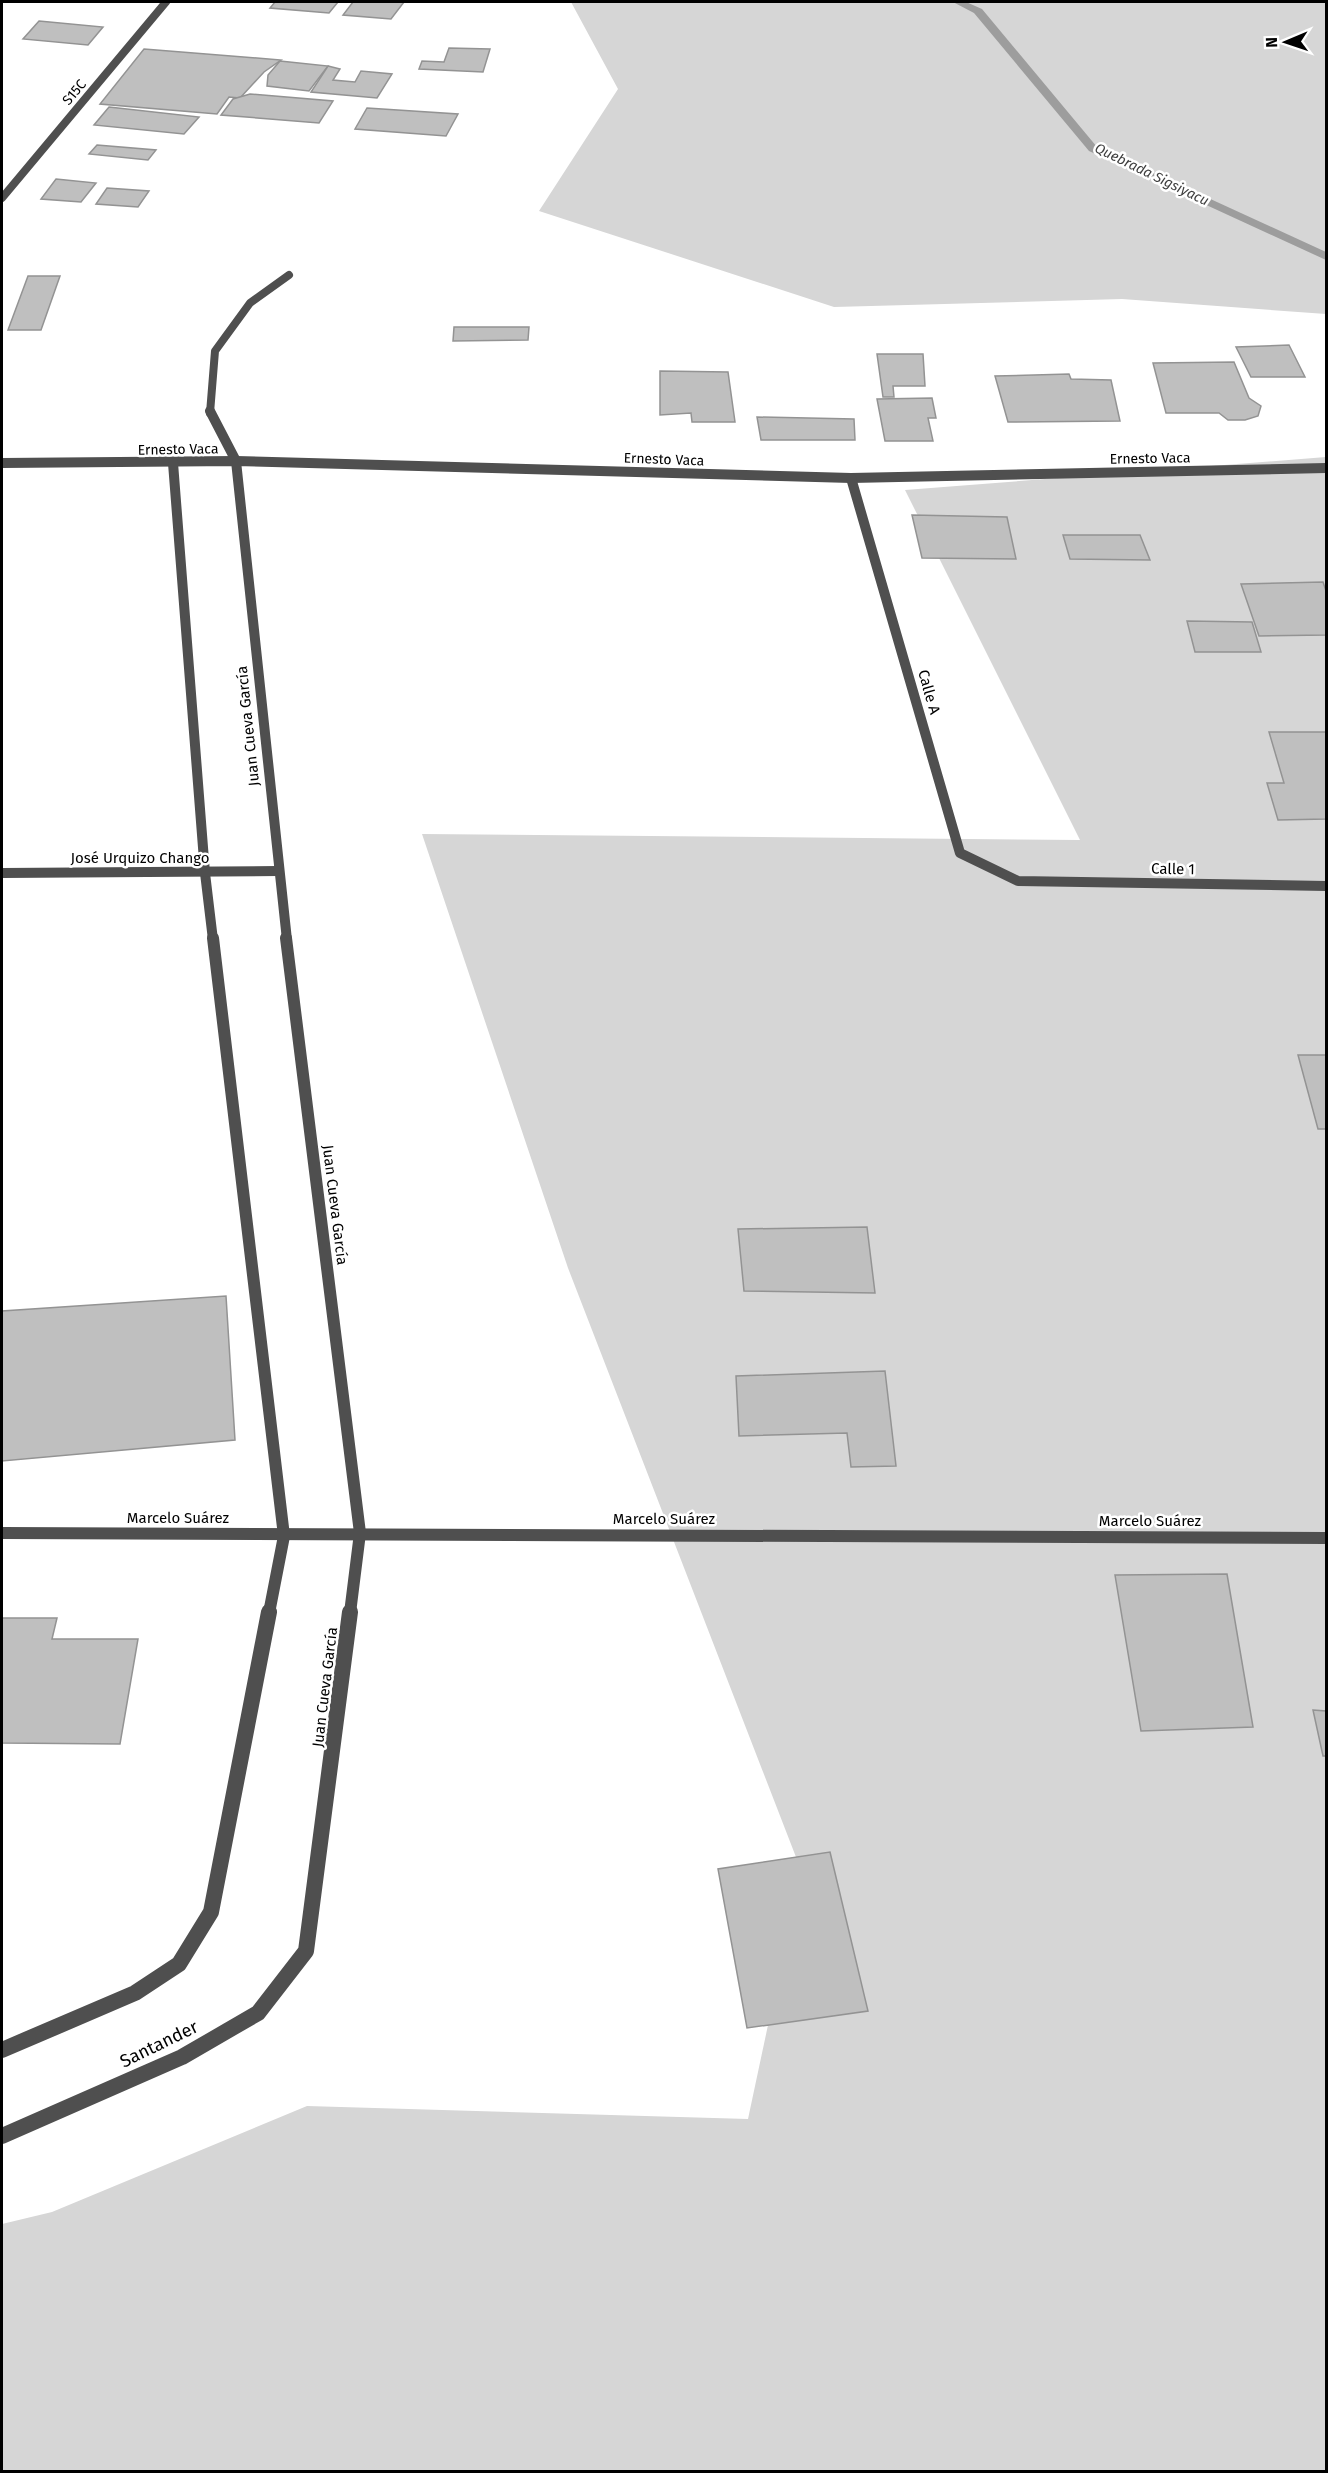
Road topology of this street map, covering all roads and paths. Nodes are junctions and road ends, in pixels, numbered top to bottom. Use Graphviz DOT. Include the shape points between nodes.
graph roads {
  1 [pos="166,2"];
  2 [pos="2,198"];
  3 [pos="289,275"];
  4 [pos="237,461"];
  5 [pos="2,463"];
  6 [pos="173,464"];
  7 [pos="1326,468"];
  8 [pos="851,478"];
  9 [pos="278,871"];
  10 [pos="2,873"];
  11 [pos="205,873"];
  12 [pos="1018,881"];
  13 [pos="1326,886"];
  14 [pos="2,1533"];
  15 [pos="360,1533"];
  16 [pos="284,1536"];
  17 [pos="1326,1538"];
  18 [pos="306,1951"];
  19 [pos="2,2049"];
  20 [pos="2,2136"];
  1 -- 2 [label="street, S15C"];
  3 -- 4 [label="street" via="250,303 215,351 210,414"];
  4 -- 6 [label="street, Ernesto Vaca"];
  4 -- 8 [label="street, Ernesto Vaca"];
  4 -- 9 [label="street, Juan Cueva García"];
  5 -- 6 [label="street, Ernesto Vaca"];
  6 -- 11 [label="street"];
  7 -- 8 [label="street, Ernesto Vaca"];
  8 -- 12 [label="street, Calle A" via="960,853"];
  9 -- 11 [label="street, José Urquizo Chango"];
  9 -- 15 [label="street, Juan Cueva García"];
  10 -- 11 [label="street, José Urquizo Chango"];
  11 -- 16 [label="street"];
  12 -- 13 [label="street, Calle 1"];
  14 -- 16 [label="street, Marcelo Suárez"];
  15 -- 16 [label="street, Marcelo Suárez"];
  15 -- 17 [label="street, Marcelo Suárez"];
  15 -- 18 [label="street, Juan Cueva García"];
  16 -- 19 [label="street" via="212,1912 179,1964 135,1994"];
  18 -- 20 [label="street, Santander" via="258,2013 182,2057"];
}
